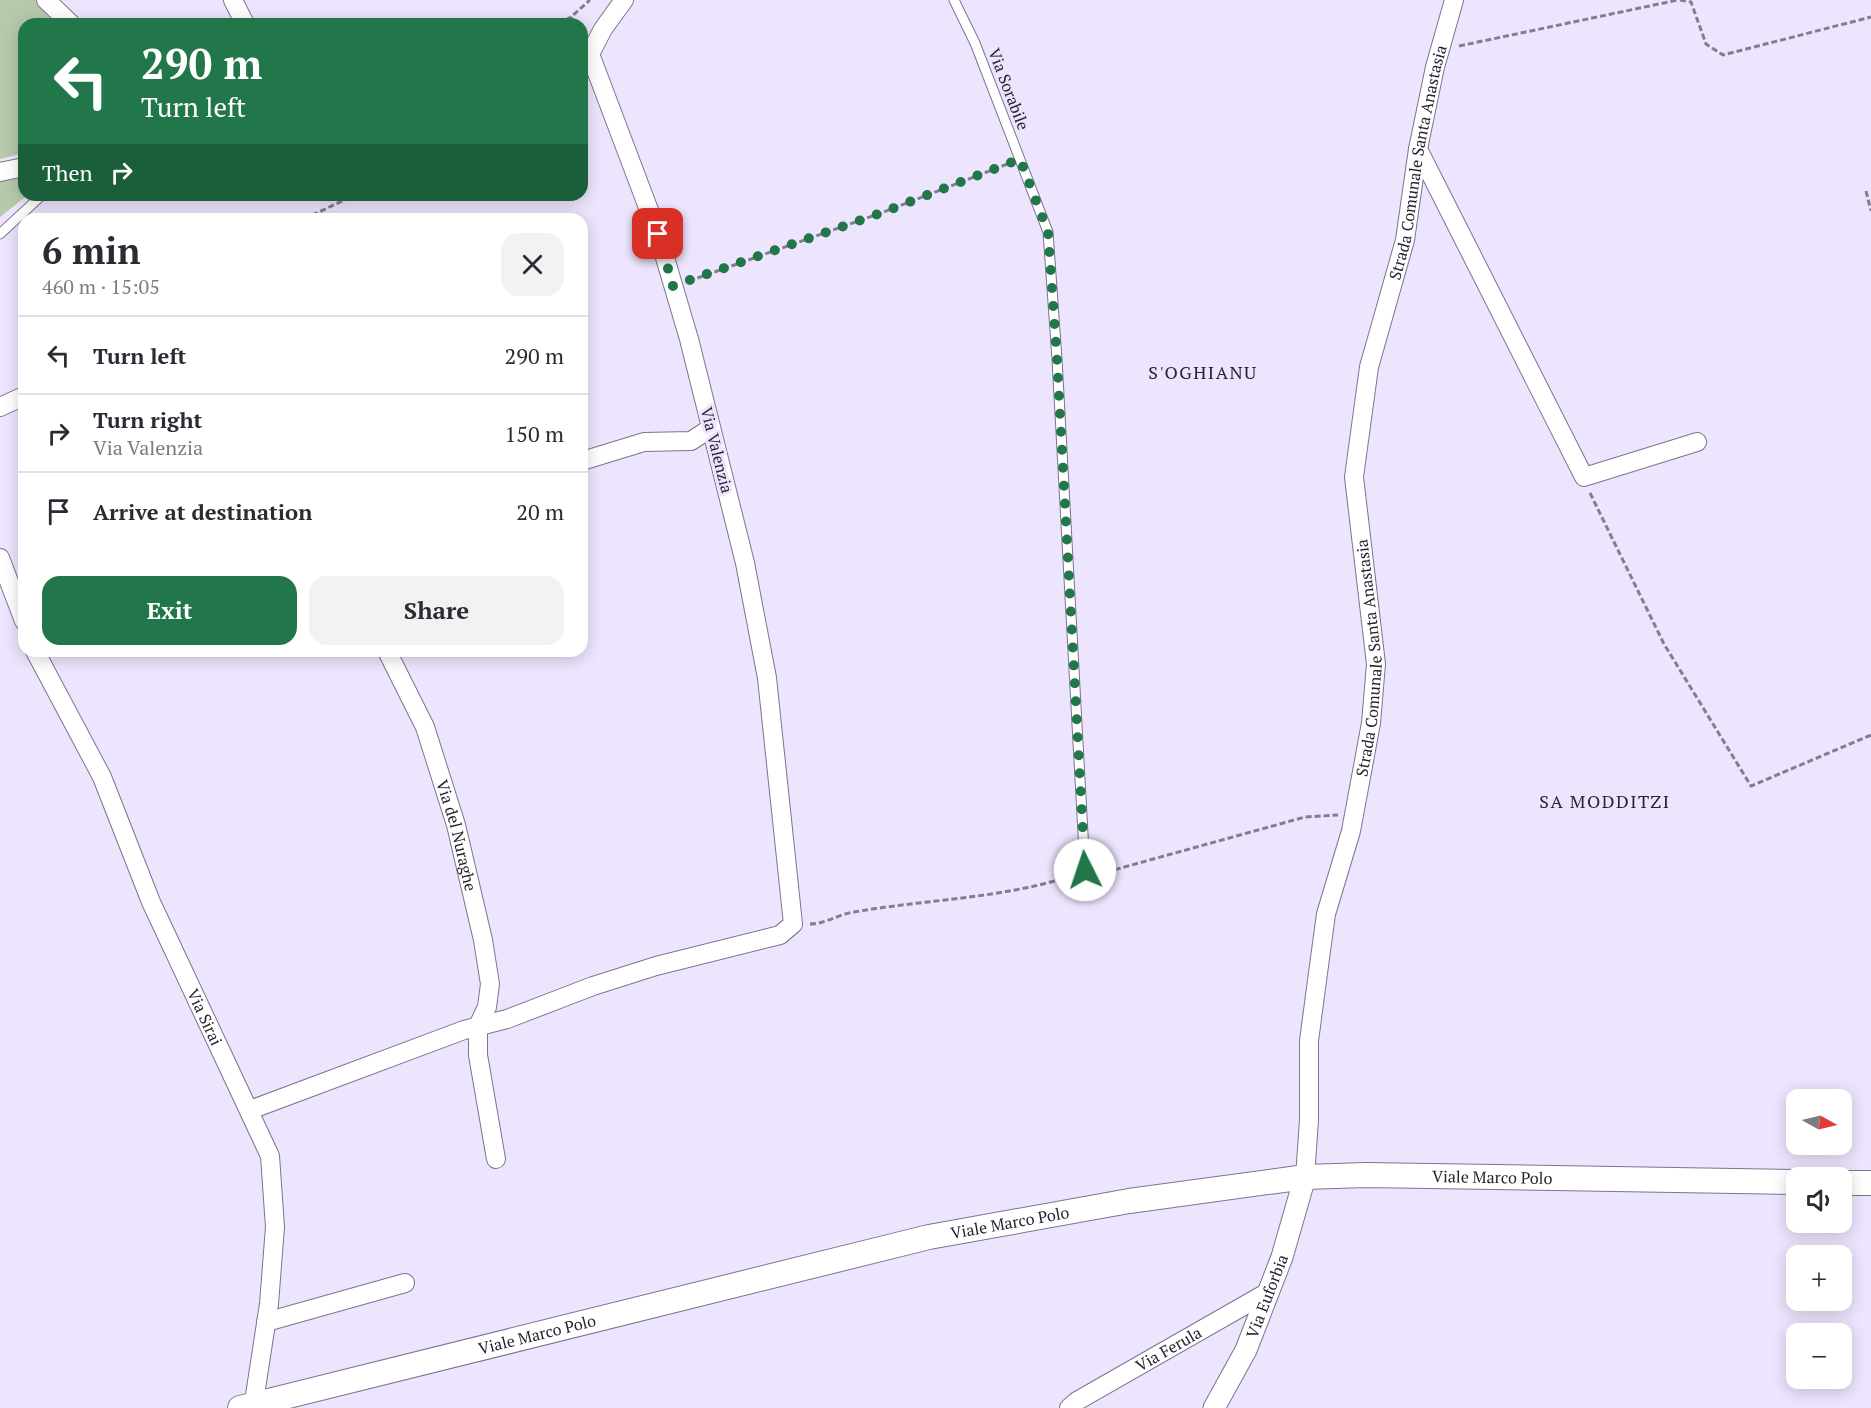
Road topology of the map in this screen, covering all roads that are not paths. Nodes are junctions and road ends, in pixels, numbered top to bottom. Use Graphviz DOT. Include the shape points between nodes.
graph roads {
  1 [pos="46,0"];
  2 [pos="233,0"];
  3 [pos="624,0"];
  4 [pos="954,0"];
  5 [pos="1454,0"];
  6 [pos="65,18"];
  7 [pos="242,18"];
  8 [pos="1418,149"];
  9 [pos="18,168"];
  10 [pos="0,172"];
  11 [pos="36,201"];
  12 [pos="23,213"];
  13 [pos="18,217"];
  14 [pos="0,234"];
  15 [pos="18,399"];
  16 [pos="0,407"];
  17 [pos="711,428"];
  18 [pos="1696,442"];
  19 [pos="588,459"];
  20 [pos="0,558"];
  21 [pos="18,605"];
  22 [pos="38,657"];
  23 [pos="390,657"];
  24 [pos="1085,870"];
  25 [pos="478,1026"];
  26 [pos="250,1110"];
  27 [pos="496,1159"];
  28 [pos="1305,1177"];
  29 [pos="1786,1182"];
  30 [pos="1852,1183"];
  31 [pos="1871,1183"];
  32 [pos="405,1283"];
  33 [pos="1268,1292"];
  34 [pos="266,1322"];
  35 [pos="249,1407"];
  36 [pos="1069,1408"];
  37 [pos="1214,1408"];
  1 -- 6 [label="street"];
  2 -- 7 [label="street"];
  3 -- 17 [label="street, Via Valenzia" via="590,54 658,234"];
  4 -- 24 [label="lane, Via Sorabile" via="975,43 1048,232"];
  5 -- 8 [label="street, Strada Comunale Santa Anastasia"];
  8 -- 18 [label="street" via="1584,477"];
  8 -- 28 [label="street, Strada Comunale Santa Anastasia" via="1405,240 1369,367 1354,477 1376,664 1371,723 1351,831 1326,914 1309,1041"];
  9 -- 10 [label="street"];
  11 -- 12 [label="lane"];
  13 -- 14 [label="lane"];
  15 -- 16 [label="street"];
  17 -- 19 [label="street" via="691,441 644,442"];
  17 -- 25 [label="street, Via Valenzia" via="745,563 767,678 793,924 780,936 656,966"];
  20 -- 21 [label="street"];
  22 -- 26 [label="street, Via Sirai" via="102,777 152,902"];
  23 -- 25 [label="street, Via del Nuraghe" via="425,727 456,825 490,984 487,1007"];
  25 -- 26 [label="street"];
  25 -- 27 [label="street, Via del Nuraghe" via="478,1055"];
  26 -- 34 [label="street, Via Sirai" via="270,1156 275,1227"];
  28 -- 29 [label="main road, Viale Marco Polo"];
  28 -- 33 [label="street, Via Euforbia"];
  28 -- 35 [label="main road, Viale Marco Polo" via="1129,1201 929,1237"];
  30 -- 31 [label="main road"];
  32 -- 34 [label="street"];
  33 -- 36 [label="street, Via Ferula"];
  33 -- 37 [label="street, Via Euforbia" via="1246,1350"];
  34 -- 35 [label="street, Via Sirai"];
}
